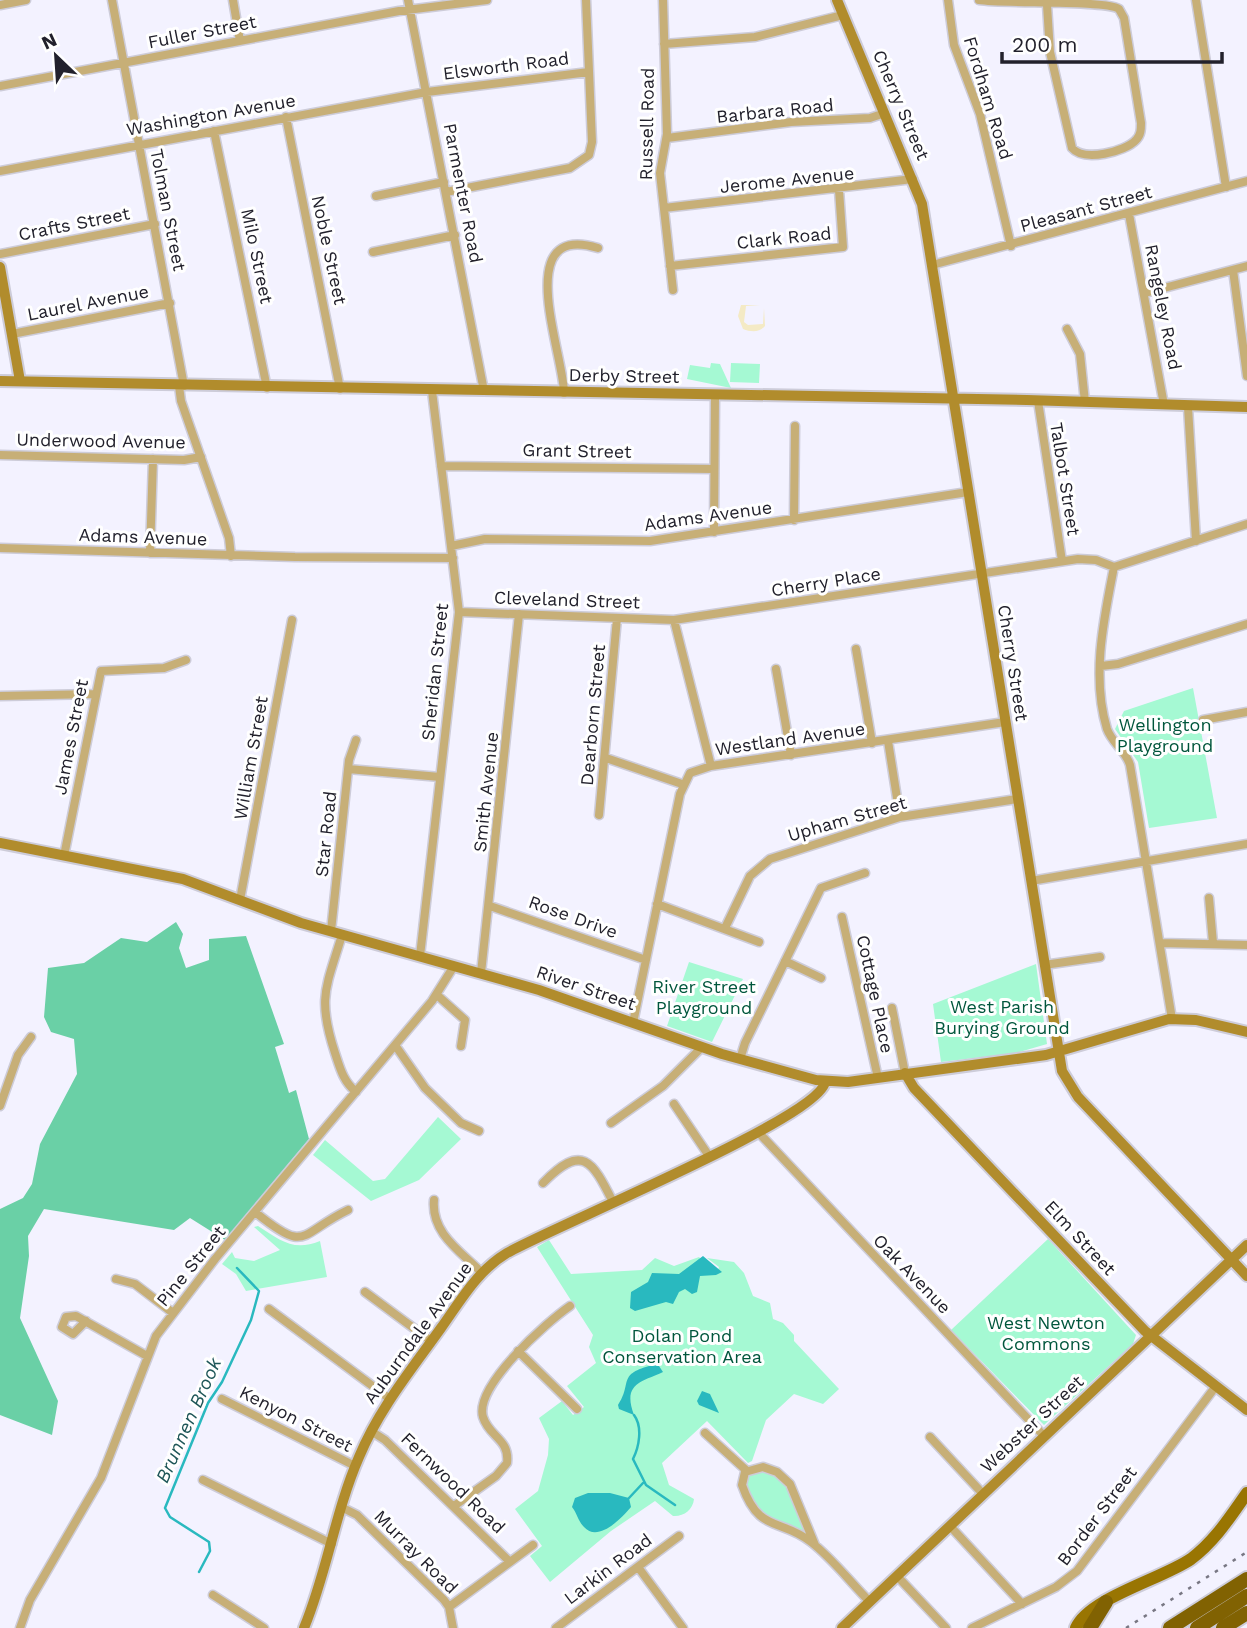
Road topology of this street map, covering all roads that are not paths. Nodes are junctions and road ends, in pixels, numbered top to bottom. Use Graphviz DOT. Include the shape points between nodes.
graph roads {
  1 [pos="26,0"];
  2 [pos="112,0"];
  3 [pos="233,0"];
  4 [pos="487,0"];
  5 [pos="586,0"];
  6 [pos="663,0"];
  7 [pos="837,0"];
  8 [pos="948,0"];
  9 [pos="979,0"];
  10 [pos="1196,0"];
  11 [pos="1047,2"];
  12 [pos="409,4"];
  13 [pos="0,5"];
  14 [pos="844,15"];
  15 [pos="240,41"];
  16 [pos="664,44"];
  17 [pos="124,63"];
  18 [pos="589,72"];
  19 [pos="0,86"];
  20 [pos="427,92"];
  21 [pos="885,113"];
  22 [pos="286,117"];
  23 [pos="214,131"];
  24 [pos="667,138"];
  25 [pos="139,145"];
  26 [pos="0,171"];
  27 [pos="913,179"];
  28 [pos="1247,181"];
  29 [pos="444,182"];
  30 [pos="1226,187"];
  31 [pos="839,190"];
  32 [pos="446,192"];
  33 [pos="376,197"];
  34 [pos="664,208"];
  35 [pos="1129,214"];
  36 [pos="155,225"];
  37 [pos="455,235"];
  38 [pos="1011,246"];
  39 [pos="598,248"];
  40 [pos="373,252"];
  41 [pos="0,254"];
  42 [pos="932,265"];
  43 [pos="670,266"];
  44 [pos="1247,266"];
  45 [pos="0,267"];
  46 [pos="1233,270"];
  47 [pos="673,290"];
  48 [pos="1145,293"];
  49 [pos="170,303"];
  50 [pos="1067,329"];
  51 [pos="12,334"];
  52 [pos="1247,376"];
  53 [pos="0,381"];
  54 [pos="20,382"];
  55 [pos="181,386"];
  56 [pos="267,388"];
  57 [pos="340,388"];
  58 [pos="432,391"];
  59 [pos="484,391"];
  60 [pos="564,393"];
  61 [pos="715,396"];
  62 [pos="953,400"];
  63 [pos="1038,401"];
  64 [pos="1085,402"];
  65 [pos="1164,405"];
  66 [pos="1188,407"];
  67 [pos="1247,408"];
  68 [pos="795,426"];
  69 [pos="0,455"];
  70 [pos="201,457"];
  71 [pos="153,459"];
  72 [pos="441,466"];
  73 [pos="713,469"];
  74 [pos="968,492"];
  75 [pos="794,520"];
  76 [pos="1247,524"];
  77 [pos="714,532"];
  78 [pos="1196,541"];
  79 [pos="452,546"];
  80 [pos="0,548"];
  81 [pos="150,553"];
  82 [pos="231,556"];
  83 [pos="453,558"];
  84 [pos="1062,561"];
  85 [pos="1114,567"];
  86 [pos="982,574"];
  87 [pos="459,612"];
  88 [pos="519,614"];
  89 [pos="617,618"];
  90 [pos="674,620"];
  91 [pos="292,621"];
  92 [pos="1247,624"];
  93 [pos="856,649"];
  94 [pos="187,660"];
  95 [pos="1101,666"];
  96 [pos="776,669"];
  97 [pos="95,694"];
  98 [pos="0,696"];
  99 [pos="1247,715"];
  100 [pos="1203,720"];
  101 [pos="1005,722"];
  102 [pos="356,740"];
  103 [pos="888,741"];
  104 [pos="872,743"];
  105 [pos="792,755"];
  106 [pos="606,758"];
  107 [pos="711,766"];
  108 [pos="348,769"];
  109 [pos="440,778"];
  110 [pos="682,784"];
  111 [pos="1017,799"];
  112 [pos="600,815"];
  113 [pos="900,817"];
  114 [pos="0,843"];
  115 [pos="1247,844"];
  116 [pos="64,856"];
  117 [pos="1147,861"];
  118 [pos="865,873"];
  119 [pos="1031,881"];
  120 [pos="1209,898"];
  121 [pos="240,900"];
  122 [pos="657,904"];
  123 [pos="490,906"];
  124 [pos="842,917"];
  125 [pos="725,928"];
  126 [pos="336,933"];
  127 [pos="759,942"];
  128 [pos="1160,943"];
  129 [pos="1213,943"];
  130 [pos="1247,945"];
  131 [pos="420,956"];
  132 [pos="1100,957"];
  133 [pos="646,960"];
  134 [pos="785,961"];
  135 [pos="1044,965"];
  136 [pos="454,966"];
  137 [pos="481,973"];
  138 [pos="821,978"];
  139 [pos="437,995"];
  140 [pos="892,1009"];
  141 [pos="1172,1019"];
  142 [pos="633,1023"];
  143 [pos="1247,1032"];
  144 [pos="31,1037"];
  145 [pos="395,1045"];
  146 [pos="460,1046"];
  147 [pos="702,1047"];
  148 [pos="1058,1053"];
  149 [pos="740,1059"];
  150 [pos="905,1073"];
  151 [pos="878,1078"];
  152 [pos="825,1082"];
  153 [pos="356,1092"];
  154 [pos="674,1104"];
  155 [pos="0,1106"];
  156 [pos="611,1123"];
  157 [pos="478,1131"];
  158 [pos="758,1133"];
  159 [pos="709,1156"];
  160 [pos="543,1183"];
  161 [pos="434,1200"];
  162 [pos="613,1202"];
  163 [pos="348,1210"];
  164 [pos="255,1212"];
  165 [pos="1247,1245"];
  166 [pos="1231,1260"];
  167 [pos="481,1272"];
  168 [pos="1247,1276"];
  169 [pos="116,1279"];
  170 [pos="365,1292"];
  171 [pos="570,1306"];
  172 [pos="269,1310"];
  173 [pos="173,1313"];
  174 [pos="86,1321"];
  175 [pos="1150,1336"];
  176 [pos="432,1342"];
  177 [pos="518,1351"];
  178 [pos="147,1356"];
  179 [pos="1216,1386"];
  180 [pos="222,1399"];
  181 [pos="390,1399"];
  182 [pos="578,1409"];
  183 [pos="1247,1409"];
  184 [pos="371,1431"];
  185 [pos="705,1433"];
  186 [pos="1045,1436"];
  187 [pos="930,1437"];
  188 [pos="355,1466"];
  189 [pos="747,1471"];
  190 [pos="203,1480"];
  191 [pos="1247,1493"];
  192 [pos="984,1494"];
  193 [pos="454,1506"];
  194 [pos="343,1508"];
  195 [pos="950,1525"];
  196 [pos="679,1536"];
  197 [pos="332,1544"];
  198 [pos="533,1545"];
  199 [pos="815,1545"];
  200 [pos="510,1562"];
  201 [pos="638,1567"];
  202 [pos="897,1576"];
  203 [pos="1247,1579"];
  204 [pos="213,1595"];
  205 [pos="1247,1596"];
  206 [pos="870,1602"];
  207 [pos="1107,1602"];
  208 [pos="1022,1604"];
  209 [pos="449,1607"];
  210 [pos="20,1628"];
  211 [pos="264,1628"];
  212 [pos="304,1628"];
  213 [pos="453,1628"];
  214 [pos="556,1628"];
  215 [pos="683,1628"];
  216 [pos="842,1628"];
  217 [pos="946,1628"];
  218 [pos="972,1628"];
  219 [pos="1076,1628"];
  220 [pos="1090,1628"];
  221 [pos="1170,1628"];
  222 [pos="1197,1628"];
  1 -- 13 [label="street"];
  2 -- 17 [label="street, Tolman Street"];
  3 -- 15 [label="street"];
  4 -- 12 [label="street, Fuller Street"];
  5 -- 18 [label="street"];
  6 -- 16 [label="street, Russell Road"];
  7 -- 14 [label="street, Cherry Street"];
  8 -- 38 [label="street, Fordham Road" via="956,51 980,114"];
  9 -- 11 [label="street"];
  10 -- 30 [label="street"];
  11 -- 11 [label="street" via="1049,49 1070,144 1082,156 1132,144 1141,129 1122,14 1109,5"];
  12 -- 15 [label="street, Fuller Street"];
  12 -- 20 [label="street, Parmenter Road"];
  14 -- 16 [label="street" via="748,38"];
  14 -- 21 [label="street, Cherry Street"];
  15 -- 17 [label="street, Fuller Street"];
  16 -- 24 [label="street, Russell Road"];
  17 -- 19 [label="street, Fuller Street"];
  17 -- 25 [label="street, Tolman Street"];
  18 -- 20 [label="street, Elsworth Road"];
  18 -- 32 [label="street" via="592,147 583,162"];
  20 -- 22 [label="street, Washington Avenue"];
  20 -- 29 [label="street, Parmenter Road"];
  21 -- 24 [label="street, Barbara Road"];
  21 -- 27 [label="street, Cherry Street"];
  22 -- 23 [label="street, Washington Avenue"];
  22 -- 57 [label="street, Noble Street"];
  23 -- 25 [label="street, Washington Avenue"];
  23 -- 56 [label="street, Milo Street"];
  24 -- 34 [label="street, Russell Road" via="660,169"];
  25 -- 26 [label="street, Washington Avenue"];
  25 -- 36 [label="street, Tolman Street"];
  27 -- 31 [label="street, Jerome Avenue"];
  27 -- 42 [label="street, Cherry Street"];
  28 -- 30 [label="street, Pleasant Street"];
  29 -- 32 [label="street, Parmenter Road"];
  29 -- 33 [label="street"];
  30 -- 35 [label="street, Pleasant Street"];
  31 -- 34 [label="street, Jerome Avenue"];
  31 -- 43 [label="street, Clark Road" via="843,247"];
  32 -- 37 [label="street, Parmenter Road"];
  34 -- 43 [label="street, Russell Road"];
  35 -- 38 [label="street, Pleasant Street"];
  35 -- 48 [label="street, Rangeley Road"];
  36 -- 41 [label="street, Crafts Street"];
  36 -- 49 [label="street, Tolman Street"];
  37 -- 40 [label="street"];
  37 -- 59 [label="street, Parmenter Road"];
  38 -- 42 [label="street, Pleasant Street"];
  39 -- 60 [label="street" via="563,247 548,273 547,300"];
  42 -- 62 [label="street, Cherry Street"];
  43 -- 47 [label="street, Russell Road"];
  44 -- 46 [label="street"];
  45 -- 51 [label="street"];
  46 -- 48 [label="street"];
  46 -- 52 [label="street"];
  48 -- 65 [label="street, Rangeley Road"];
  49 -- 51 [label="street, Laurel Avenue"];
  49 -- 55 [label="street, Tolman Street"];
  50 -- 64 [label="street" via="1080,354"];
  51 -- 54 [label="street"];
  53 -- 54 [label="street, Derby Street"];
  54 -- 55 [label="street, Derby Street"];
  55 -- 56 [label="street, Derby Street"];
  55 -- 70 [label="street, Tolman Street" via="181,401"];
  56 -- 57 [label="street, Derby Street"];
  57 -- 58 [label="street, Derby Street"];
  58 -- 59 [label="street, Derby Street"];
  58 -- 72 [label="street, Sheridan Street"];
  59 -- 60 [label="street, Derby Street"];
  60 -- 61 [label="street, Derby Street"];
  61 -- 62 [label="street, Derby Street"];
  61 -- 73 [label="street"];
  62 -- 63 [label="street, Derby Street"];
  62 -- 74 [label="street, Cherry Street"];
  63 -- 64 [label="street, Derby Street"];
  63 -- 84 [label="street, Talbot Street"];
  64 -- 65 [label="street, Derby Street"];
  65 -- 66 [label="street, Derby Street"];
  66 -- 67 [label="street, Derby Street"];
  66 -- 78 [label="street"];
  68 -- 75 [label="street"];
  69 -- 71 [label="street, Underwood Avenue"];
  70 -- 71 [label="street, Underwood Avenue"];
  70 -- 82 [label="street, Tolman Street"];
  71 -- 81 [label="street"];
  72 -- 73 [label="street, Grant Street"];
  72 -- 79 [label="street, Sheridan Street"];
  73 -- 77 [label="street"];
  74 -- 75 [label="street, Adams Avenue"];
  74 -- 86 [label="street, Cherry Street"];
  75 -- 77 [label="street, Adams Avenue"];
  76 -- 78 [label="street"];
  77 -- 79 [label="street, Adams Avenue" via="639,542 485,539"];
  78 -- 85 [label="street"];
  79 -- 83 [label="street, Sheridan Street"];
  80 -- 81 [label="street, Adams Avenue"];
  81 -- 82 [label="street, Adams Avenue"];
  82 -- 83 [label="street, Adams Avenue"];
  83 -- 87 [label="street, Sheridan Street"];
  84 -- 85 [label="street, Cherry Place" via="1092,559"];
  84 -- 86 [label="street, Cherry Place"];
  85 -- 95 [label="street"];
  86 -- 90 [label="street, Cherry Place"];
  86 -- 101 [label="street, Cherry Street"];
  87 -- 88 [label="street, Cleveland Street"];
  87 -- 109 [label="street, Sheridan Street"];
  88 -- 89 [label="street, Cleveland Street"];
  88 -- 123 [label="street, Smith Avenue"];
  89 -- 90 [label="street, Cleveland Street"];
  89 -- 106 [label="street, Dearborn Street"];
  90 -- 107 [label="street"];
  91 -- 121 [label="street, William Street"];
  92 -- 95 [label="street"];
  93 -- 104 [label="street"];
  94 -- 97 [label="street, James Street" via="164,668 105,668 99,673"];
  95 -- 117 [label="street" via="1106,725 1130,762"];
  96 -- 105 [label="street"];
  97 -- 98 [label="street"];
  97 -- 116 [label="street, James Street"];
  99 -- 100 [label="street"];
  101 -- 103 [label="street, Westland Avenue"];
  101 -- 111 [label="street, Cherry Street"];
  102 -- 108 [label="street, Star Road"];
  103 -- 104 [label="street, Westland Avenue"];
  103 -- 113 [label="street"];
  104 -- 105 [label="street, Westland Avenue"];
  105 -- 107 [label="street, Westland Avenue"];
  106 -- 110 [label="street"];
  106 -- 112 [label="street, Dearborn Street"];
  107 -- 110 [label="street, Westland Avenue" via="693,772"];
  108 -- 109 [label="street"];
  108 -- 126 [label="street, Star Road"];
  109 -- 131 [label="street, Sheridan Street"];
  110 -- 122 [label="street"];
  111 -- 113 [label="street, Upham Street"];
  111 -- 119 [label="street, Cherry Street"];
  113 -- 125 [label="street, Upham Street" via="764,862 748,879"];
  114 -- 116 [label="street, River Street"];
  115 -- 117 [label="street"];
  116 -- 121 [label="street, River Street" via="178,878"];
  117 -- 119 [label="street"];
  117 -- 128 [label="street"];
  118 -- 134 [label="street" via="821,888"];
  119 -- 135 [label="street, Cherry Street"];
  120 -- 129 [label="street"];
  121 -- 126 [label="street, River Street"];
  122 -- 125 [label="street"];
  122 -- 133 [label="street"];
  123 -- 133 [label="street, Rose Drive"];
  123 -- 137 [label="street, Smith Avenue"];
  124 -- 151 [label="street, Cottage Place"];
  125 -- 127 [label="street"];
  126 -- 131 [label="street, River Street"];
  126 -- 153 [label="street, Star Road" via="323,1012 342,1074"];
  128 -- 129 [label="street"];
  128 -- 141 [label="street"];
  129 -- 130 [label="street"];
  131 -- 136 [label="street, River Street"];
  132 -- 135 [label="street"];
  133 -- 142 [label="street"];
  134 -- 138 [label="street"];
  134 -- 149 [label="street"];
  135 -- 148 [label="street, Cherry Street"];
  136 -- 137 [label="street, River Street"];
  136 -- 139 [label="street, Pine Street"];
  137 -- 142 [label="street, River Street"];
  139 -- 145 [label="street, Pine Street"];
  139 -- 146 [label="street" via="465,1020"];
  140 -- 150 [label="street"];
  141 -- 143 [label="street, River Street"];
  141 -- 148 [label="street, River Street"];
  142 -- 147 [label="street, River Street"];
  144 -- 155 [label="street" via="18,1055"];
  145 -- 153 [label="street, Pine Street"];
  145 -- 157 [label="street" via="425,1088 458,1120"];
  147 -- 149 [label="street, River Street"];
  147 -- 156 [label="street" via="658,1091"];
  148 -- 150 [label="street, River Street"];
  148 -- 166 [label="street, Cherry Street" via="1064,1078 1074,1092"];
  149 -- 152 [label="street, River Street"];
  150 -- 151 [label="street, River Street"];
  150 -- 175 [label="street, Elm Street"];
  151 -- 152 [label="street, River Street"];
  152 -- 158 [label="street, Auburndale Avenue" via="818,1095"];
  153 -- 164 [label="street, Pine Street"];
  154 -- 159 [label="street"];
  158 -- 159 [label="street, Auburndale Avenue"];
  158 -- 186 [label="street, Oak Avenue"];
  159 -- 162 [label="street, Auburndale Avenue"];
  160 -- 162 [label="street" via="565,1164 584,1161 596,1168"];
  161 -- 167 [label="street" via="439,1230"];
  162 -- 167 [label="street, Auburndale Avenue" via="528,1242"];
  163 -- 164 [label="street" via="298,1238 284,1234"];
  164 -- 173 [label="street, Pine Street"];
  165 -- 166 [label="street, Webster Street"];
  166 -- 168 [label="street, Cherry Street"];
  166 -- 175 [label="street, Webster Street"];
  167 -- 176 [label="street, Auburndale Avenue"];
  169 -- 173 [label="street" via="135,1284"];
  170 -- 176 [label="street"];
  171 -- 177 [label="street"];
  172 -- 181 [label="street"];
  173 -- 178 [label="street, Pine Street"];
  174 -- 174 [label="street" via="70,1315 63,1321 67,1333 78,1332"];
  174 -- 178 [label="street"];
  175 -- 179 [label="street, Elm Street"];
  175 -- 186 [label="street, Webster Street"];
  176 -- 181 [label="street, Auburndale Avenue"];
  177 -- 182 [label="street"];
  177 -- 193 [label="street" via="482,1409 486,1423 506,1447 505,1465"];
  178 -- 210 [label="street, Pine Street" via="101,1478 30,1600"];
  179 -- 183 [label="street, Elm Street"];
  179 -- 208 [label="street, Border Street" via="1082,1567 1060,1585"];
  180 -- 188 [label="street, Kenyon Street"];
  181 -- 184 [label="street, Auburndale Avenue"];
  184 -- 188 [label="street, Auburndale Avenue"];
  184 -- 193 [label="street, Fernwood Road"];
  185 -- 189 [label="street"];
  186 -- 192 [label="street, Webster Street"];
  187 -- 192 [label="street"];
  188 -- 194 [label="street, Auburndale Avenue"];
  189 -- 199 [label="street" via="742,1486 758,1515"];
  189 -- 199 [label="street" via="764,1467 785,1478"];
  190 -- 197 [label="street"];
  191 -- 207 [label="main road" via="1199,1552"];
  192 -- 195 [label="street, Webster Street"];
  193 -- 200 [label="street, Fernwood Road"];
  194 -- 197 [label="street, Auburndale Avenue"];
  194 -- 209 [label="street, Murray Road" via="357,1515"];
  195 -- 202 [label="street, Webster Street"];
  195 -- 208 [label="street"];
  196 -- 201 [label="street, Larkin Road"];
  197 -- 212 [label="street, Auburndale Avenue"];
  198 -- 200 [label="street"];
  199 -- 206 [label="street"];
  200 -- 209 [label="street"];
  201 -- 214 [label="street, Larkin Road"];
  201 -- 215 [label="street"];
  202 -- 206 [label="street, Webster Street"];
  202 -- 217 [label="street"];
  203 -- 221 [label="highway"];
  204 -- 211 [label="street"];
  205 -- 222 [label="highway"];
  206 -- 216 [label="street, Webster Street"];
  207 -- 219 [label="main road" via="1085,1614"];
  207 -- 220 [label="highway"];
  208 -- 218 [label="street, Border Street"];
  209 -- 213 [label="street, Murray Road"];
}
